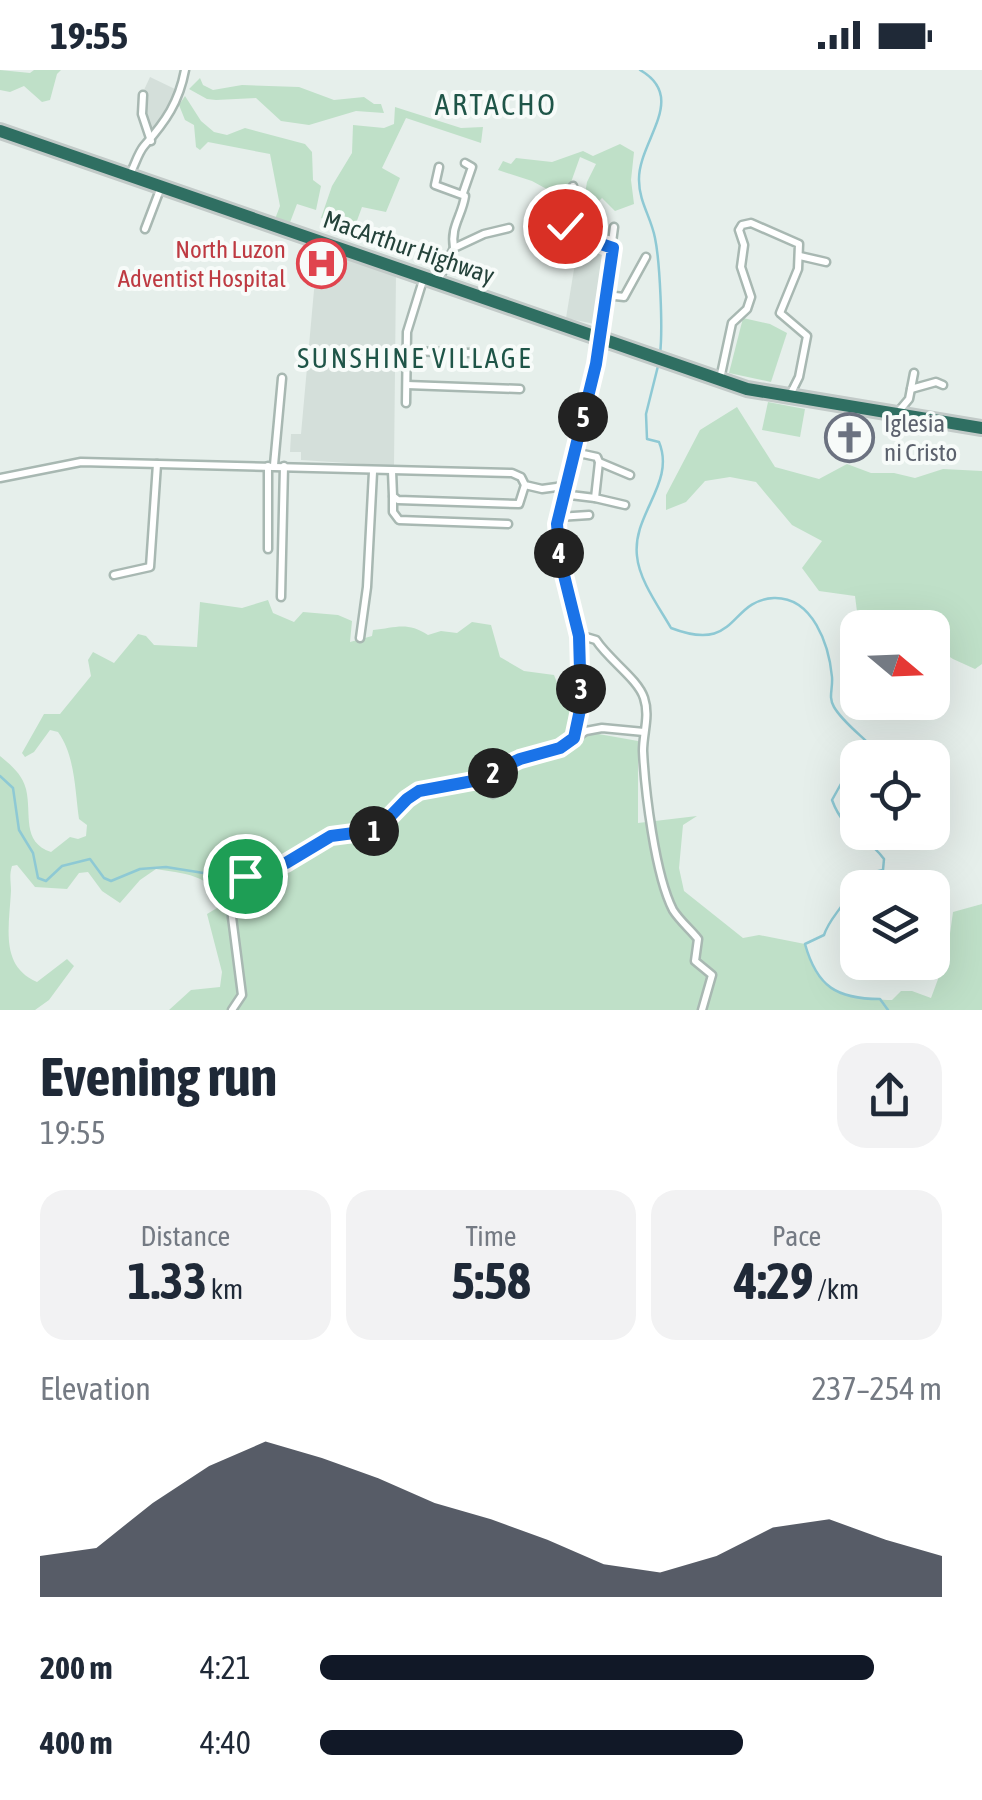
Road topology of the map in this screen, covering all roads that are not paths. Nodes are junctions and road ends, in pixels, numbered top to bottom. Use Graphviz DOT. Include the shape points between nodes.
graph roads {
  1 [pos="184,70"];
  2 [pos="144,95"];
  3 [pos="0,130"];
  4 [pos="151,140"];
  5 [pos="465,163"];
  6 [pos="439,167"];
  7 [pos="130,174"];
  8 [pos="162,186"];
  9 [pos="573,186"];
  10 [pos="463,194"];
  11 [pos="614,227"];
  12 [pos="509,228"];
  13 [pos="145,229"];
  14 [pos="454,248"];
  15 [pos="613,248"];
  16 [pos="800,256"];
  17 [pos="646,257"];
  18 [pos="826,262"];
  19 [pos="424,276"];
  20 [pos="438,281"];
  21 [pos="606,295"];
  22 [pos="598,338"];
  23 [pos="407,352"];
  24 [pos="470,353"];
  25 [pos="914,373"];
  26 [pos="282,378"];
  27 [pos="720,380"];
  28 [pos="407,384"];
  29 [pos="943,385"];
  30 [pos="520,389"];
  31 [pos="910,389"];
  32 [pos="790,396"];
  33 [pos="406,403"];
  34 [pos="896,414"];
  35 [pos="982,428"];
  36 [pos="574,452"];
  37 [pos="600,462"];
  38 [pos="157,464"];
  39 [pos="271,466"];
  40 [pos="284,466"];
  41 [pos="373,472"];
  42 [pos="392,472"];
  43 [pos="630,475"];
  44 [pos="0,478"];
  45 [pos="525,486"];
  46 [pos="563,490"];
  47 [pos="393,496"];
  48 [pos="595,498"];
  49 [pos="625,505"];
  50 [pos="589,515"];
  51 [pos="558,516"];
  52 [pos="508,524"];
  53 [pos="268,549"];
  54 [pos="114,575"];
  55 [pos="281,597"];
  56 [pos="579,636"];
  57 [pos="360,638"];
  58 [pos="644,732"];
  59 [pos="574,738"];
  60 [pos="504,768"];
  61 [pos="493,794"];
  62 [pos="232,1010"];
  63 [pos="702,1010"];
  1 -- 4 [label="street" via="182,90"];
  2 -- 4 [label="street"];
  3 -- 7 [label="highway, MacArthur Highway"];
  4 -- 7 [label="street"];
  5 -- 10 [label="street" via="472,167"];
  6 -- 10 [label="street" via="435,185"];
  7 -- 8 [label="highway, MacArthur Highway"];
  8 -- 13 [label="street"];
  8 -- 19 [label="highway, MacArthur Highway"];
  9 -- 15 [label="street" via="565,226"];
  10 -- 14 [label="street" via="451,234"];
  11 -- 15 [label="street"];
  12 -- 14 [label="street"];
  14 -- 20 [label="street"];
  15 -- 21 [label="street"];
  16 -- 18 [label="street"];
  16 -- 27 [label="street" via="797,242 752,223 740,227 751,297 732,323"];
  16 -- 32 [label="street" via="780,313 807,336"];
  17 -- 21 [label="street" via="624,296"];
  19 -- 20 [label="highway, MacArthur Highway"];
  19 -- 23 [label="street"];
  20 -- 22 [label="highway, MacArthur Highway"];
  21 -- 22 [label="street"];
  22 -- 27 [label="highway, MacArthur Highway"];
  22 -- 36 [label="street"];
  23 -- 24 [label="street"];
  23 -- 28 [label="street"];
  25 -- 31 [label="street"];
  26 -- 39 [label="street"];
  27 -- 32 [label="highway, MacArthur Highway"];
  28 -- 30 [label="street"];
  28 -- 33 [label="street"];
  29 -- 31 [label="street"];
  31 -- 34 [label="street"];
  32 -- 34 [label="highway, MacArthur Highway"];
  34 -- 35 [label="highway, MacArthur Highway"];
  36 -- 37 [label="street"];
  36 -- 46 [label="street"];
  37 -- 43 [label="street"];
  37 -- 48 [label="street"];
  38 -- 39 [label="street"];
  38 -- 44 [label="street" via="64,464"];
  38 -- 54 [label="street" via="150,567"];
  39 -- 40 [label="street"];
  39 -- 53 [label="street"];
  40 -- 41 [label="street"];
  40 -- 55 [label="street"];
  41 -- 42 [label="street"];
  41 -- 57 [label="street"];
  42 -- 45 [label="street" via="512,473"];
  42 -- 47 [label="street"];
  45 -- 46 [label="street"];
  45 -- 47 [label="street" via="519,504"];
  46 -- 48 [label="street"];
  46 -- 51 [label="street"];
  47 -- 52 [label="street" via="399,520"];
  48 -- 49 [label="street"];
  50 -- 51 [label="street"];
  51 -- 56 [label="street" via="560,559"];
  56 -- 58 [label="street" via="596,640 641,690 648,715"];
  56 -- 59 [label="street" via="581,705"];
  58 -- 59 [label="street" via="599,728"];
  58 -- 63 [label="street" via="648,809 668,899 698,939 694,961 712,975"];
  59 -- 60 [label="street"];
  60 -- 61 [label="street"];
  60 -- 62 [label="street" via="452,788 419,791 377,830 331,836 286,863 242,878 232,917 242,995"];
}
